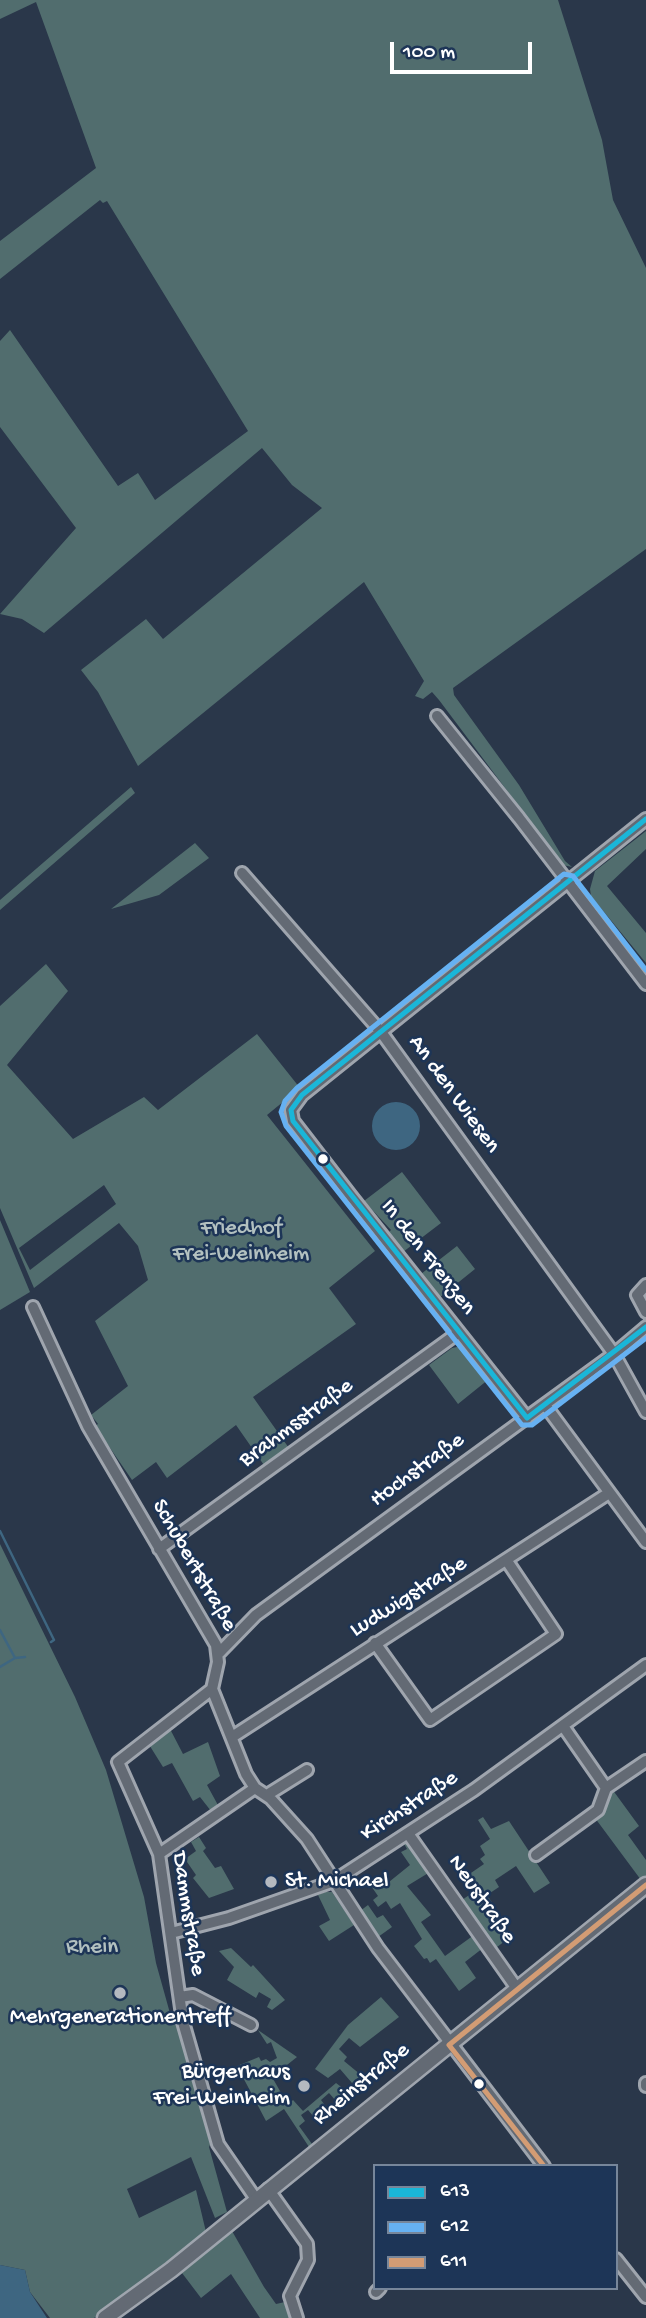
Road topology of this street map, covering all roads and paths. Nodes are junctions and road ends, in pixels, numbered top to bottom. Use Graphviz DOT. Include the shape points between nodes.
graph roads {
  1 [pos="437,716"];
  2 [pos="646,819"];
  3 [pos="242,873"];
  4 [pos="567,882"];
  5 [pos="646,984"];
  6 [pos="381,1032"];
  7 [pos="646,1285"];
  8 [pos="33,1307"];
  9 [pos="646,1312"];
  10 [pos="646,1327"];
  11 [pos="458,1333"];
  12 [pos="614,1354"];
  13 [pos="545,1405"];
  14 [pos="646,1412"];
  15 [pos="527,1418"];
  16 [pos="609,1493"];
  17 [pos="646,1542"];
  18 [pos="159,1549"];
  19 [pos="507,1561"];
  20 [pos="375,1643"];
  21 [pos="219,1653"];
  22 [pos="646,1665"];
  23 [pos="212,1689"];
  24 [pos="563,1726"];
  25 [pos="232,1737"];
  26 [pos="646,1761"];
  27 [pos="307,1770"];
  28 [pos="255,1788"];
  29 [pos="606,1788"];
  30 [pos="267,1796"];
  31 [pos="409,1835"];
  32 [pos="159,1854"];
  33 [pos="536,1855"];
  34 [pos="334,1881"];
  35 [pos="643,1893"];
  36 [pos="170,1933"];
  37 [pos="518,1990"];
  38 [pos="180,1997"];
  39 [pos="251,2025"];
  40 [pos="449,2045"];
  41 [pos="539,2164"];
  42 [pos="268,2189"];
  43 [pos="256,2199"];
  44 [pos="618,2262"];
  45 [pos="646,2297"];
  46 [pos="105,2318"];
  47 [pos="296,2318"];
  1 -- 4 [label="street"];
  2 -- 4 [label="street"];
  3 -- 6 [label="street, An den Wiesen"];
  4 -- 5 [label="street"];
  4 -- 6 [label="street"];
  6 -- 11 [label="street, In den Frenzen" via="294,1102 290,1112"];
  6 -- 12 [label="street, An den Wiesen"];
  7 -- 9 [label="street" via="637,1295"];
  8 -- 18 [label="street, Schubertstraße" via="88,1426"];
  10 -- 12 [label="street, Hochstraße"];
  11 -- 15 [label="street, In den Frenzen"];
  11 -- 18 [label="street, Brahmsstraße"];
  12 -- 13 [label="street, Hochstraße"];
  12 -- 14 [label="street, An den Wiesen"];
  13 -- 15 [label="street, Hochstraße"];
  13 -- 16 [label="street"];
  15 -- 21 [label="street, Hochstraße" via="256,1615"];
  16 -- 17 [label="street"];
  16 -- 19 [label="street, Ludwigstraße"];
  18 -- 21 [label="street, Schubertstraße"];
  19 -- 20 [label="street, Ludwigstraße"];
  19 -- 20 [label="street" via="556,1634 430,1720"];
  20 -- 25 [label="street, Ludwigstraße"];
  21 -- 23 [label="street, Schubertstraße"];
  22 -- 24 [label="street, Kirchstraße"];
  23 -- 25 [label="street"];
  23 -- 32 [label="street, Dammstraße" via="118,1762"];
  24 -- 29 [label="street"];
  24 -- 31 [label="street, Kirchstraße"];
  25 -- 28 [label="street"];
  26 -- 29 [label="street"];
  27 -- 30 [label="street"];
  28 -- 30 [label="street"];
  28 -- 32 [label="street"];
  29 -- 33 [label="street" via="598,1810"];
  30 -- 34 [label="street" via="307,1839"];
  31 -- 34 [label="street, Kirchstraße"];
  31 -- 37 [label="street, Neustraße"];
  32 -- 36 [label="street, Dammstraße"];
  34 -- 36 [label="street, Kirchstraße" via="229,1918"];
  34 -- 40 [label="street"];
  35 -- 37 [label="street, Rheinstraße"];
  36 -- 38 [label="street, Dammstraße"];
  37 -- 40 [label="street, Rheinstraße"];
  38 -- 39 [label="street, Dammstraße" via="193,1995"];
  38 -- 43 [label="street, Dammstraße" via="218,2144"];
  40 -- 41 [label="street"];
  40 -- 42 [label="street, Rheinstraße"];
  42 -- 43 [label="street, Rheinstraße"];
  42 -- 47 [label="street" via="307,2244 308,2260 290,2296"];
  43 -- 46 [label="street, Rheinstraße"];
  44 -- 45 [label="street"];
}
